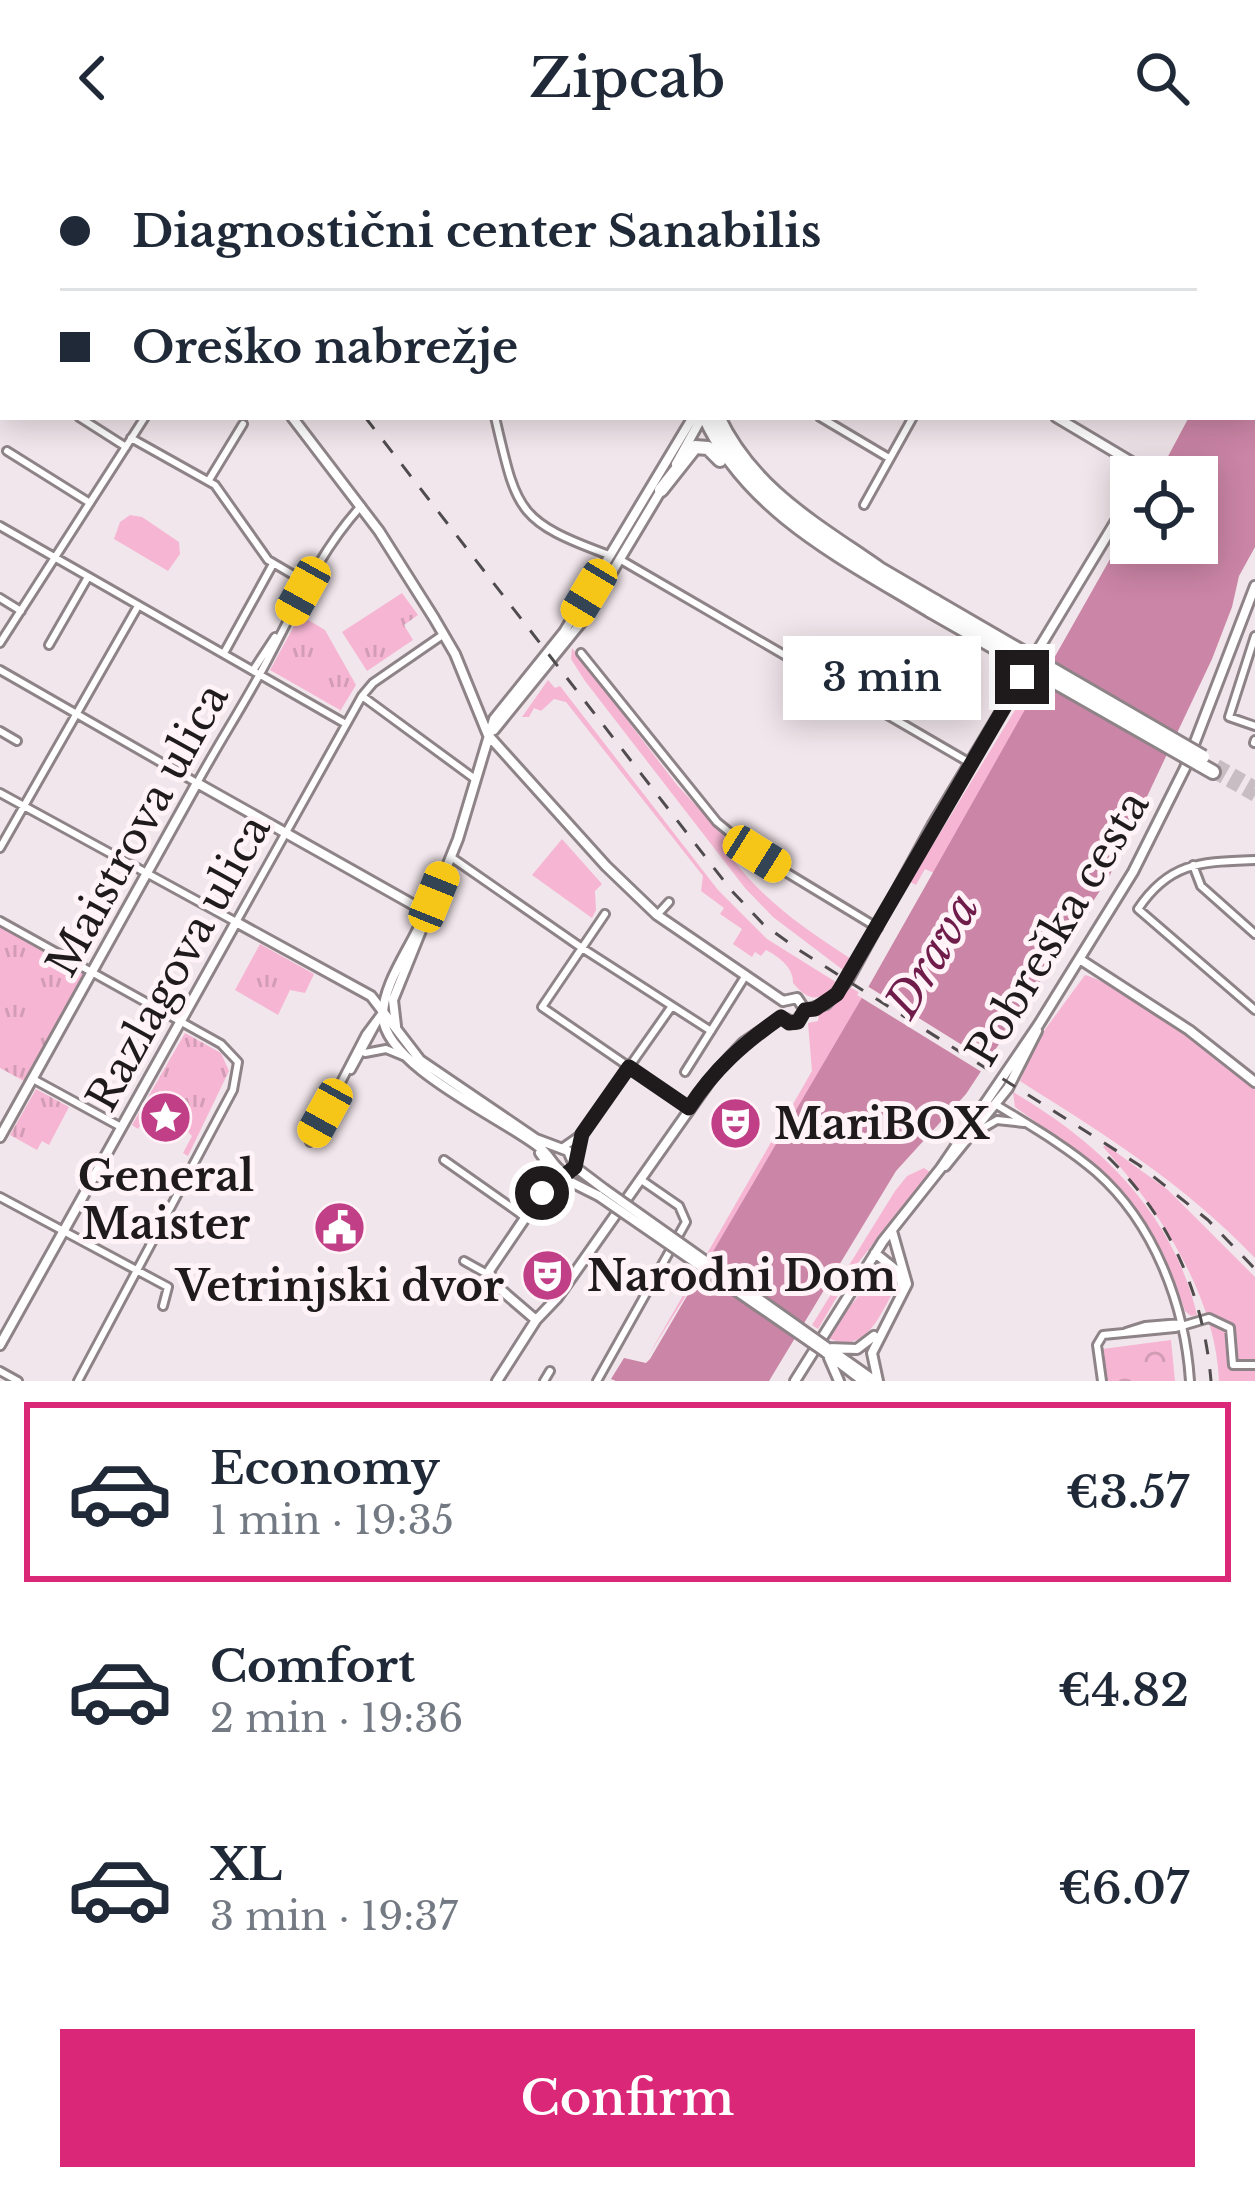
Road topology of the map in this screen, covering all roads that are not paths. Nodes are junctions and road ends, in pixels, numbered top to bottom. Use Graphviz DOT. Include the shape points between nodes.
graph roads {
  1 [pos="84,420"];
  2 [pos="143,420"];
  3 [pos="294,420"];
  4 [pos="496,420"];
  5 [pos="703,420"];
  6 [pos="703,420"];
  7 [pos="705,420"];
  8 [pos="706,420"];
  9 [pos="825,420"];
  10 [pos="911,420"];
  11 [pos="1061,420"];
  12 [pos="243,424"];
  13 [pos="131,438"];
  14 [pos="126,447"];
  15 [pos="7,452"];
  16 [pos="1115,456"];
  17 [pos="889,458"];
  18 [pos="732,467"];
  19 [pos="208,480"];
  20 [pos="661,490"];
  21 [pos="90,503"];
  22 [pos="864,505"];
  23 [pos="361,506"];
  24 [pos="0,526"];
  25 [pos="1110,531"];
  26 [pos="616,558"];
  27 [pos="54,559"];
  28 [pos="273,564"];
  29 [pos="880,574"];
  30 [pos="88,577"];
  31 [pos="307,583"];
  32 [pos="1255,586"];
  33 [pos="0,598"];
  34 [pos="138,606"];
  35 [pos="20,611"];
  36 [pos="444,634"];
  37 [pos="1255,637"];
  38 [pos="0,643"];
  39 [pos="50,645"];
  40 [pos="224,653"];
  41 [pos="581,653"];
  42 [pos="1030,662"];
  43 [pos="0,670"];
  44 [pos="257,671"];
  45 [pos="362,696"];
  46 [pos="78,714"];
  47 [pos="346,724"];
  48 [pos="1255,726"];
  49 [pos="0,731"];
  50 [pos="488,735"];
  51 [pos="17,741"];
  52 [pos="1197,758"];
  53 [pos="970,764"];
  54 [pos="1215,768"];
  55 [pos="476,780"];
  56 [pos="197,783"];
  57 [pos="0,793"];
  58 [pos="24,806"];
  59 [pos="286,833"];
  60 [pos="0,848"];
  61 [pos="451,857"];
  62 [pos="1255,857"];
  63 [pos="1193,865"];
  64 [pos="147,873"];
  65 [pos="669,902"];
  66 [pos="428,913"];
  67 [pos="604,914"];
  68 [pos="657,915"];
  69 [pos="0,921"];
  70 [pos="236,922"];
  71 [pos="878,928"];
  72 [pos="1255,934"];
  73 [pos="582,948"];
  74 [pos="1081,960"];
  75 [pos="92,973"];
  76 [pos="746,975"];
  77 [pos="394,996"];
  78 [pos="783,1001"];
  79 [pos="672,1006"];
  80 [pos="383,1010"];
  81 [pos="805,1010"];
  82 [pos="1255,1010"];
  83 [pos="781,1017"];
  84 [pos="180,1021"];
  85 [pos="711,1031"];
  86 [pos="401,1038"];
  87 [pos="362,1054"];
  88 [pos="406,1058"];
  89 [pos="629,1067"];
  90 [pos="685,1072"];
  91 [pos="346,1075"];
  92 [pos="33,1079"];
  93 [pos="1255,1082"];
  94 [pos="991,1101"];
  95 [pos="689,1108"];
  96 [pos="1024,1123"];
  97 [pos="121,1127"];
  98 [pos="974,1132"];
  99 [pos="582,1134"];
  100 [pos="528,1136"];
  101 [pos="0,1137"];
  102 [pos="310,1142"];
  103 [pos="555,1153"];
  104 [pos="444,1160"];
  105 [pos="571,1167"];
  106 [pos="941,1168"];
  107 [pos="639,1179"];
  108 [pos="542,1193"];
  109 [pos="602,1193"];
  110 [pos="0,1197"];
  111 [pos="525,1217"];
  112 [pos="892,1230"];
  113 [pos="63,1231"];
  114 [pos="876,1252"];
  115 [pos="464,1261"];
  116 [pos="902,1264"];
  117 [pos="136,1270"];
  118 [pos="489,1275"];
  119 [pos="163,1306"];
  120 [pos="536,1320"];
  121 [pos="1182,1324"];
  122 [pos="0,1345"];
  123 [pos="826,1350"];
  124 [pos="1255,1365"];
  125 [pos="0,1371"];
  126 [pos="550,1372"];
  127 [pos="599,1377"];
  128 [pos="18,1381"];
  129 [pos="78,1381"];
  130 [pos="497,1381"];
  131 [pos="544,1381"];
  132 [pos="795,1381"];
  133 [pos="839,1381"];
  134 [pos="863,1381"];
  135 [pos="876,1381"];
  136 [pos="1102,1381"];
  137 [pos="1190,1381"];
  1 -- 14 [label="street"];
  2 -- 13 [label="street"];
  3 -- 23 [label="street"];
  4 -- 26 [label="street" via="509,474 533,520"];
  5 -- 26 [label="street"];
  6 -- 20 [label="street"];
  7 -- 18 [label="highway"];
  8 -- 29 [label="highway" via="774,495"];
  9 -- 17 [label="street"];
  10 -- 17 [label="street"];
  11 -- 16 [label="street"];
  12 -- 19 [label="street"];
  13 -- 14 [label="street"];
  13 -- 19 [label="street"];
  14 -- 21 [label="street"];
  15 -- 21 [label="street"];
  17 -- 22 [label="street"];
  18 -- 20 [label="highway" via="695,447"];
  18 -- 29 [label="highway" via="782,511"];
  19 -- 28 [label="street"];
  20 -- 26 [label="street"];
  21 -- 27 [label="street"];
  23 -- 31 [label="street, Maistrova ulica"];
  23 -- 36 [label="street"];
  24 -- 27 [label="street"];
  25 -- 42 [label="street"];
  26 -- 50 [label="street"];
  26 -- 53 [label="street"];
  27 -- 30 [label="street"];
  27 -- 35 [label="street"];
  28 -- 31 [label="street"];
  28 -- 40 [label="street"];
  29 -- 52 [label="highway, bridge"];
  30 -- 34 [label="street"];
  30 -- 39 [label="street"];
  31 -- 44 [label="street, Maistrova ulica"];
  32 -- 52 [label="street, Pobreška cesta"];
  33 -- 35 [label="street"];
  34 -- 40 [label="street"];
  34 -- 46 [label="street"];
  35 -- 38 [label="street"];
  36 -- 45 [label="street"];
  36 -- 50 [label="street"];
  37 -- 48 [label="street" via="1229,717"];
  40 -- 44 [label="street"];
  41 -- 71 [label="street" via="717,822"];
  42 -- 52 [label="street, bridge"];
  42 -- 53 [label="street"];
  43 -- 46 [label="street"];
  44 -- 47 [label="street"];
  44 -- 56 [label="street, Maistrova ulica"];
  45 -- 47 [label="street, Razlagova ulica"];
  45 -- 55 [label="street"];
  46 -- 56 [label="street"];
  46 -- 58 [label="street"];
  47 -- 59 [label="street, Razlagova ulica"];
  49 -- 51 [label="street"];
  50 -- 55 [label="street"];
  50 -- 68 [label="street"];
  52 -- 54 [label="highway"];
  52 -- 74 [label="street, Pobreška cesta"];
  53 -- 71 [label="street"];
  55 -- 61 [label="street"];
  56 -- 59 [label="street"];
  56 -- 64 [label="street, Maistrova ulica"];
  57 -- 58 [label="street"];
  58 -- 60 [label="street"];
  58 -- 64 [label="street"];
  59 -- 66 [label="street"];
  59 -- 70 [label="street, Razlagova ulica"];
  61 -- 66 [label="street"];
  61 -- 73 [label="street"];
  62 -- 63 [label="street"];
  63 -- 72 [label="street" via="1201,886"];
  63 -- 82 [label="street" via="1160,881 1138,909"];
  64 -- 70 [label="street"];
  64 -- 75 [label="street, Maistrova ulica"];
  65 -- 68 [label="street"];
  66 -- 77 [label="street"];
  66 -- 80 [label="street"];
  67 -- 73 [label="street"];
  68 -- 76 [label="street"];
  69 -- 75 [label="street"];
  70 -- 80 [label="street"];
  70 -- 84 [label="street, Razlagova ulica"];
  71 -- 81 [label="street" via="837,994"];
  73 -- 79 [label="street"];
  73 -- 89 [label="street" via="542,1007"];
  74 -- 93 [label="street"];
  74 -- 94 [label="street, Pobreška cesta"];
  75 -- 84 [label="street"];
  75 -- 92 [label="street, Maistrova ulica"];
  76 -- 78 [label="street"];
  76 -- 85 [label="street"];
  77 -- 80 [label="street"];
  77 -- 86 [label="street"];
  78 -- 81 [label="street" via="797,998"];
  78 -- 83 [label="street"];
  79 -- 85 [label="street"];
  79 -- 89 [label="street"];
  80 -- 86 [label="street"];
  80 -- 87 [label="street"];
  80 -- 88 [label="street" via="386,1031"];
  80 -- 91 [label="street"];
  81 -- 83 [label="street" via="795,1023"];
  83 -- 95 [label="street" via="730,1055"];
  84 -- 97 [label="street, Razlagova ulica"];
  84 -- 117 [label="street" via="238,1062 233,1090"];
  85 -- 90 [label="street"];
  86 -- 100 [label="street"];
  87 -- 88 [label="street" via="386,1049"];
  87 -- 91 [label="street"];
  88 -- 100 [label="street"];
  89 -- 95 [label="street"];
  89 -- 99 [label="street"];
  91 -- 102 [label="street"];
  92 -- 97 [label="street"];
  92 -- 101 [label="street, Maistrova ulica"];
  94 -- 96 [label="street, Pobreška cesta"];
  94 -- 98 [label="street"];
  94 -- 106 [label="street, Pobreška cesta"];
  95 -- 107 [label="street"];
  96 -- 98 [label="street, Pobreška cesta" via="994,1120"];
  96 -- 121 [label="street, Pobreška cesta" via="1114,1190 1156,1255"];
  97 -- 113 [label="street, Razlagova ulica"];
  98 -- 106 [label="street, Pobreška cesta"];
  99 -- 103 [label="street"];
  99 -- 105 [label="street"];
  100 -- 103 [label="street"];
  100 -- 103 [label="street"];
  103 -- 105 [label="street"];
  103 -- 105 [label="street" via="570,1153"];
  103 -- 108 [label="street"];
  104 -- 111 [label="street"];
  105 -- 108 [label="street"];
  105 -- 109 [label="street"];
  105 -- 109 [label="street"];
  106 -- 112 [label="street, Pobreška cesta"];
  107 -- 120 [label="street"];
  107 -- 127 [label="street" via="686,1214"];
  108 -- 111 [label="street"];
  109 -- 123 [label="street, bridge"];
  110 -- 113 [label="street"];
  111 -- 118 [label="street"];
  112 -- 114 [label="street, Pobreška cesta"];
  112 -- 116 [label="street"];
  113 -- 117 [label="street"];
  113 -- 122 [label="street, Razlagova ulica"];
  114 -- 116 [label="street"];
  114 -- 123 [label="street" via="900,1273 896,1300 862,1348"];
  114 -- 132 [label="street, Pobreška cesta"];
  115 -- 118 [label="street"];
  116 -- 135 [label="street" via="904,1297 872,1353"];
  117 -- 119 [label="street" via="168,1287"];
  117 -- 129 [label="street"];
  118 -- 120 [label="street"];
  120 -- 130 [label="street"];
  121 -- 124 [label="street" via="1225,1322 1231,1363"];
  121 -- 136 [label="street" via="1099,1338"];
  121 -- 137 [label="street, Pobreška cesta"];
  123 -- 133 [label="street"];
  123 -- 134 [label="street"];
  123 -- 135 [label="street"];
  125 -- 128 [label="street"];
  126 -- 131 [label="street"];
}
